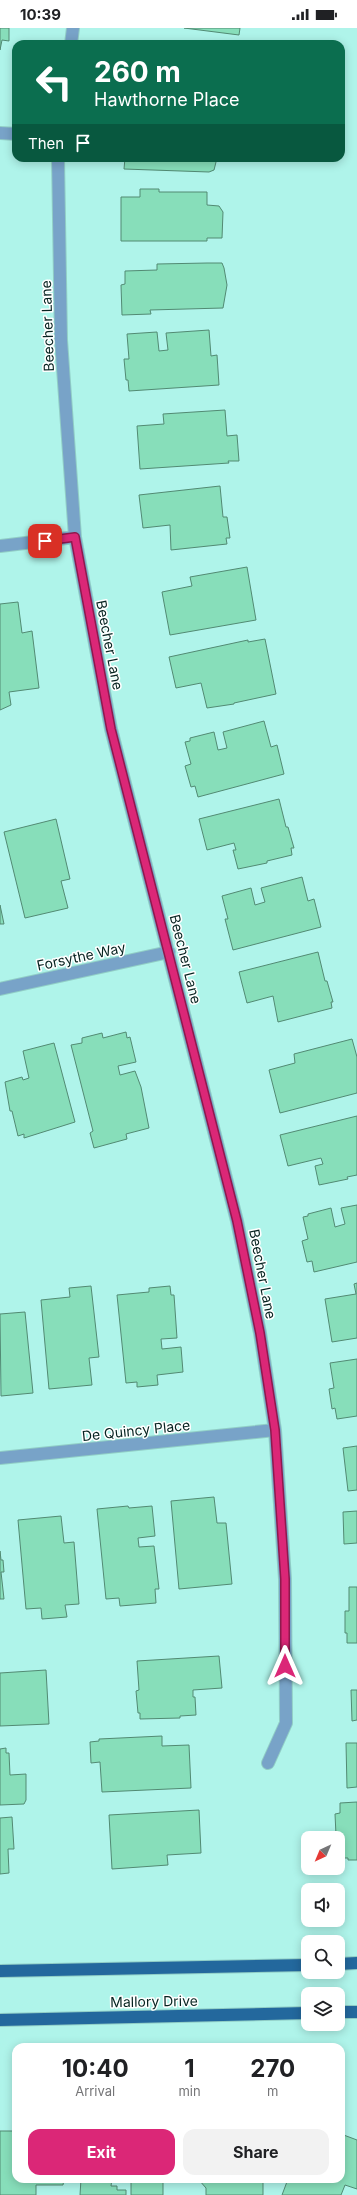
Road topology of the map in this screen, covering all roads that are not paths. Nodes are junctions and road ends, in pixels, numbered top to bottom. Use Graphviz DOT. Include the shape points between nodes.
graph roads {
  1 [pos="73,28"];
  2 [pos="72,40"];
  3 [pos="0,133"];
  4 [pos="12,134"];
  5 [pos="58,162"];
  6 [pos="75,537"];
  7 [pos="0,546"];
  8 [pos="169,952"];
  9 [pos="0,989"];
  10 [pos="275,1430"];
  11 [pos="0,1458"];
  12 [pos="268,1763"];
  13 [pos="345,1964"];
  14 [pos="357,1964"];
  15 [pos="301,1965"];
  16 [pos="0,1971"];
  17 [pos="345,2012"];
  18 [pos="357,2012"];
  19 [pos="301,2013"];
  20 [pos="0,2020"];
  1 -- 2 [label="street"];
  3 -- 4 [label="street"];
  5 -- 6 [label="street, Beecher Lane" via="61,340"];
  6 -- 7 [label="street"];
  6 -- 8 [label="street, Beecher Lane" via="111,729"];
  8 -- 9 [label="street, Forsythe Way"];
  8 -- 10 [label="street, Beecher Lane" via="237,1221 260,1333"];
  10 -- 11 [label="street, De Quincy Place"];
  10 -- 12 [label="street, Beecher Lane" via="285,1579 286,1723"];
  13 -- 14 [label="main road"];
  15 -- 16 [label="main road"];
  17 -- 18 [label="main road"];
  19 -- 20 [label="main road, Mallory Drive"];
}
